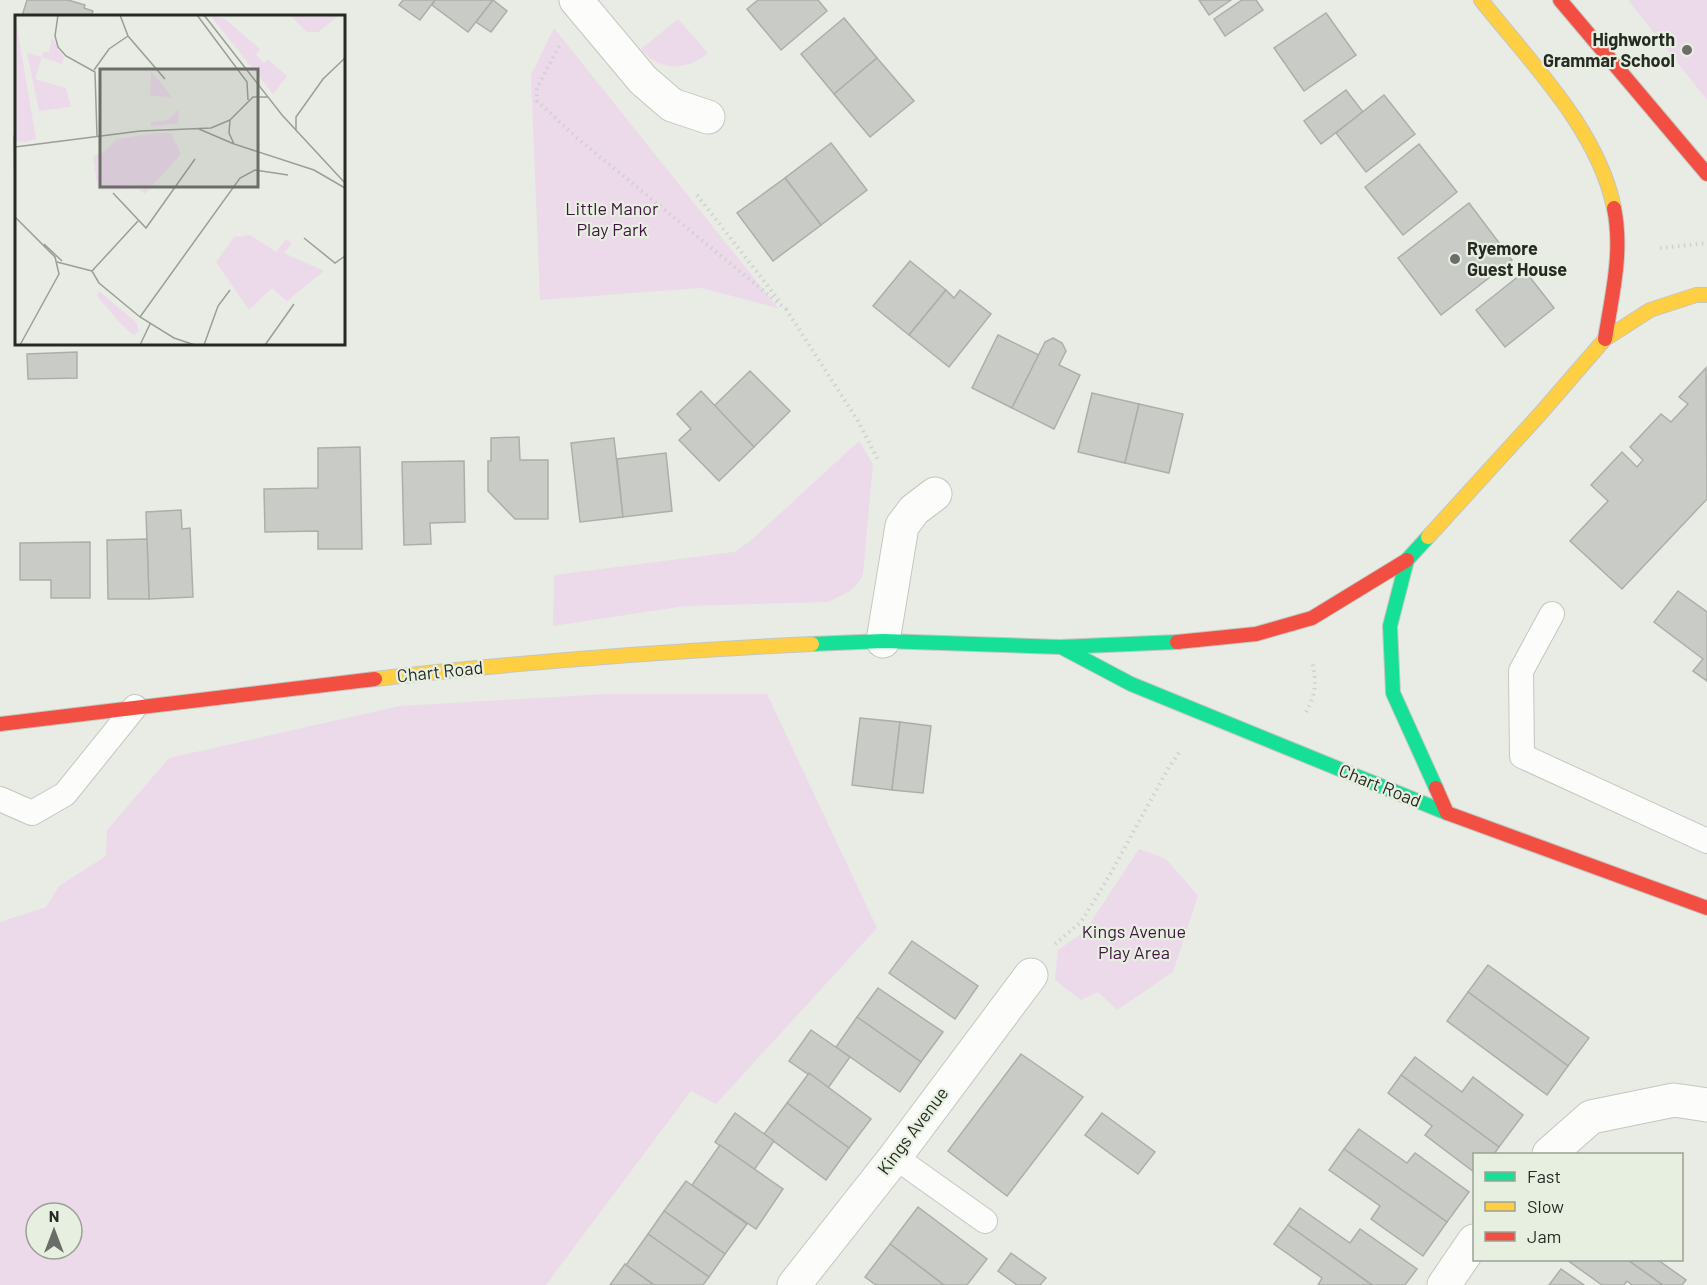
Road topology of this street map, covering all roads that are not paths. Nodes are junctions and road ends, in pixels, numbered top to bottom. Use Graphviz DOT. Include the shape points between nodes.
graph roads {
  1 [pos="576,0"];
  2 [pos="1481,0"];
  3 [pos="1560,0"];
  4 [pos="708,117"];
  5 [pos="1707,174"];
  6 [pos="1707,296"];
  7 [pos="1605,339"];
  8 [pos="935,494"];
  9 [pos="1407,560"];
  10 [pos="1552,614"];
  11 [pos="883,641"];
  12 [pos="1060,647"];
  13 [pos="135,706"];
  14 [pos="0,724"];
  15 [pos="0,799"];
  16 [pos="1447,813"];
  17 [pos="1707,841"];
  18 [pos="1707,908"];
  19 [pos="1030,975"];
  20 [pos="1707,1105"];
  21 [pos="1551,1153"];
  22 [pos="895,1157"];
  23 [pos="985,1221"];
  24 [pos="1473,1242"];
  25 [pos="794,1285"];
  26 [pos="1444,1285"];
  1 -- 4 [label="street" via="643,80 672,105"];
  2 -- 7 [label="street" via="1553,91 1593,148 1602,170 1614,205 1618,248"];
  3 -- 5 [label="street"];
  6 -- 7 [label="street" via="1696,295 1650,310"];
  7 -- 9 [label="street"];
  8 -- 11 [label="street" via="902,525"];
  9 -- 12 [label="street, Chart Road" via="1312,618 1256,634 1200,641"];
  9 -- 16 [label="street" via="1390,626 1393,693"];
  10 -- 17 [label="lane" via="1521,671 1522,756"];
  11 -- 12 [label="street, Chart Road"];
  11 -- 13 [label="street, Chart Road" via="713,649 434,672"];
  12 -- 16 [label="street, Chart Road" via="1131,684"];
  13 -- 14 [label="street, Chart Road"];
  13 -- 15 [label="lane" via="65,794 32,813"];
  16 -- 18 [label="street, Chart Road"];
  19 -- 22 [label="street, Kings Avenue"];
  20 -- 21 [label="street" via="1674,1100 1591,1117"];
  22 -- 23 [label="lane"];
  22 -- 25 [label="street, Kings Avenue"];
  24 -- 26 [label="street"];
}
